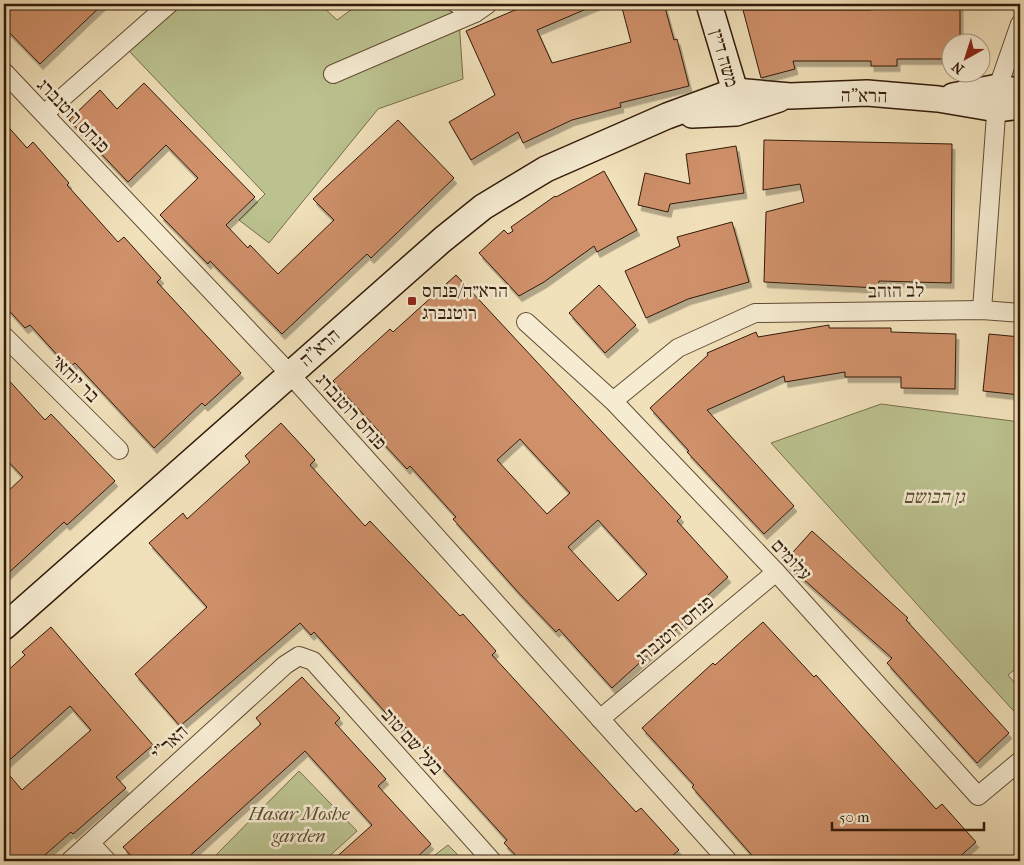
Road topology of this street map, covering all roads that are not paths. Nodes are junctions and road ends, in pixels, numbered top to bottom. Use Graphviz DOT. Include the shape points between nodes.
graph roads {
  1 [pos="169,4"];
  2 [pos="457,4"];
  3 [pos="709,4"];
  4 [pos="481,8"];
  5 [pos="1020,24"];
  6 [pos="4,72"];
  7 [pos="333,74"];
  8 [pos="1009,98"];
  9 [pos="736,102"];
  10 [pos="44,114"];
  11 [pos="982,310"];
  12 [pos="1020,313"];
  13 [pos="526,322"];
  14 [pos="6,344"];
  15 [pos="289,372"];
  16 [pos="613,401"];
  17 [pos="119,450"];
  18 [pos="776,572"];
  19 [pos="4,627"];
  20 [pos="299,656"];
  21 [pos="600,719"];
  22 [pos="1020,760"];
  23 [pos="91,844"];
  24 [pos="70,861"];
  25 [pos="107,861"];
  26 [pos="492,861"];
  27 [pos="728,861"];
  1 -- 10 [label="street"];
  2 -- 4 [label="street"];
  3 -- 9 [label="street, משה דיין"];
  4 -- 7 [label="street"];
  5 -- 8 [label="street"];
  6 -- 10 [label="street, פנחס רוטנברג"];
  8 -- 9 [label="street, הרא\"ה" via="938,99 867,93"];
  8 -- 11 [label="street"];
  9 -- 15 [label="street, הרא\"ה" via="667,116 546,169 483,206"];
  10 -- 15 [label="street, פנחס רוטנברג"];
  11 -- 12 [label="street"];
  11 -- 16 [label="street, לב הזהב" via="755,313 678,348"];
  13 -- 16 [label="street, עלומים"];
  14 -- 17 [label="street, בר יוחאי"];
  15 -- 19 [label="street, הרא\"ה"];
  15 -- 21 [label="street, פנחס רוטנברג"];
  16 -- 18 [label="street, עלומים"];
  18 -- 21 [label="street, פנחס רוטנברג"];
  18 -- 22 [label="street, עלומים" via="978,796"];
  20 -- 23 [label="street, האר\"י" via="285,665"];
  20 -- 26 [label="street, בעל שם טוב" via="314,661"];
  21 -- 27 [label="street, פנחס רוטנברג"];
  23 -- 24 [label="street, האר\"י"];
  23 -- 25 [label="street"];
}
